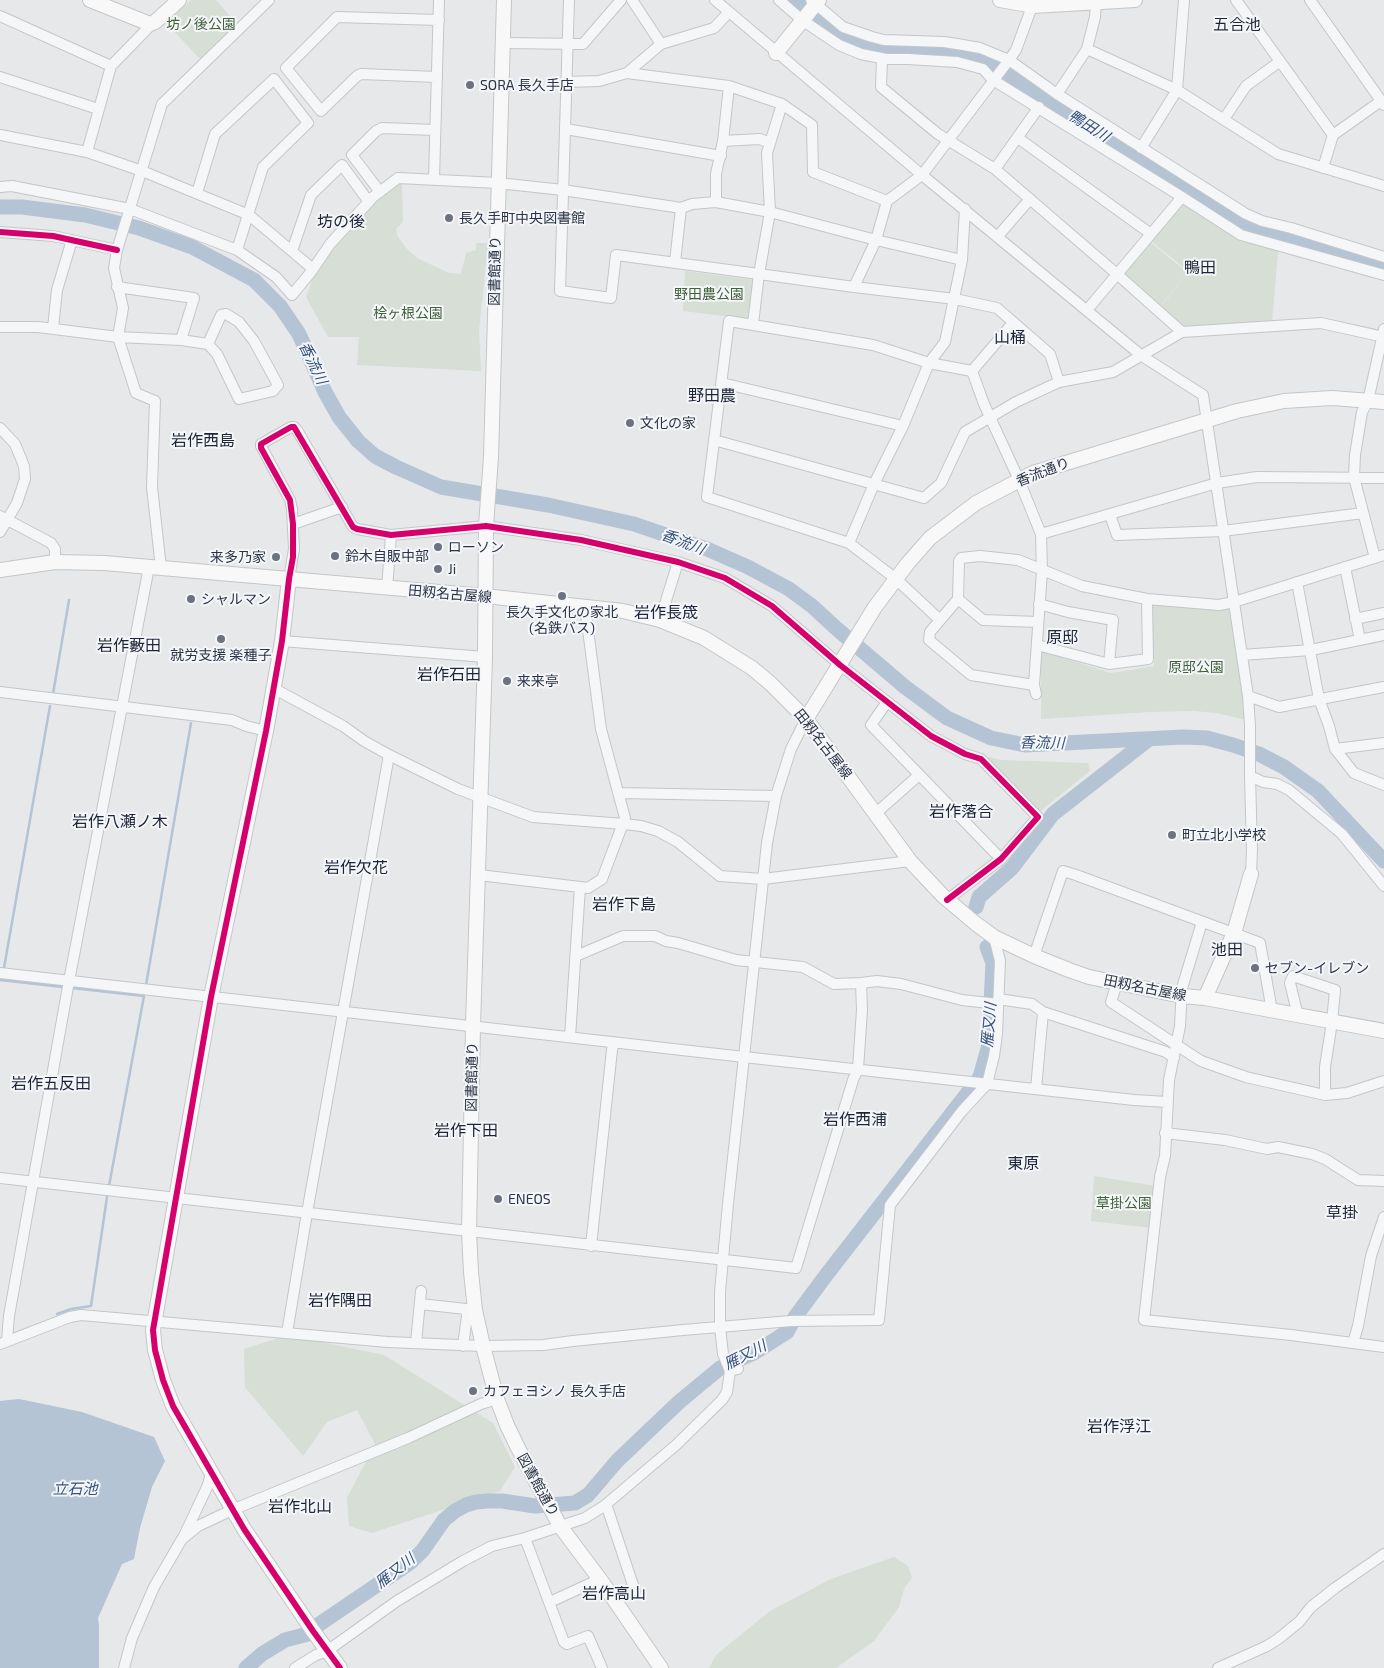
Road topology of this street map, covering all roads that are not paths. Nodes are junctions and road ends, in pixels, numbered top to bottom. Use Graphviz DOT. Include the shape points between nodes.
graph roads {
  1 [pos="179,0"];
  2 [pos="269,0"];
  3 [pos="439,0"];
  4 [pos="504,0"];
  5 [pos="569,0"];
  6 [pos="621,0"];
  7 [pos="632,0"];
  8 [pos="715,0"];
  9 [pos="779,0"];
  10 [pos="1000,0"];
  11 [pos="1135,0"];
  12 [pos="1184,0"];
  13 [pos="1236,0"];
  14 [pos="1310,0"];
  15 [pos="98,1"];
  16 [pos="1096,2"];
  17 [pos="1034,3"];
  18 [pos="811,8"];
  19 [pos="729,12"];
  20 [pos="0,16"];
  21 [pos="439,20"];
  22 [pos="150,24"];
  23 [pos="503,43"];
  24 [pos="568,44"];
  25 [pos="661,44"];
  26 [pos="1087,49"];
  27 [pos="776,53"];
  28 [pos="882,59"];
  29 [pos="1009,60"];
  30 [pos="1279,62"];
  31 [pos="111,66"];
  32 [pos="627,73"];
  33 [pos="0,77"];
  34 [pos="436,77"];
  35 [pos="993,80"];
  36 [pos="566,82"];
  37 [pos="729,86"];
  38 [pos="1177,90"];
  39 [pos="1057,94"];
  40 [pos="1383,103"];
  41 [pos="782,104"];
  42 [pos="1039,107"];
  43 [pos="98,109"];
  44 [pos="1224,119"];
  45 [pos="566,129"];
  46 [pos="435,130"];
  47 [pos="0,135"];
  48 [pos="1333,135"];
  49 [pos="1018,138"];
  50 [pos="948,140"];
  51 [pos="724,141"];
  52 [pos="770,143"];
  53 [pos="1141,148"];
  54 [pos="86,152"];
  55 [pos="720,156"];
  56 [pos="1323,168"];
  57 [pos="995,170"];
  58 [pos="142,171"];
  59 [pos="922,175"];
  60 [pos="434,179"];
  61 [pos="498,183"];
  62 [pos="1384,186"];
  63 [pos="0,187"];
  64 [pos="563,190"];
  65 [pos="380,192"];
  66 [pos="196,193"];
  67 [pos="1182,197"];
  68 [pos="1030,199"];
  69 [pos="888,201"];
  70 [pos="369,202"];
  71 [pos="716,202"];
  72 [pos="681,208"];
  73 [pos="965,209"];
  74 [pos="129,211"];
  75 [pos="770,212"];
  76 [pos="249,215"];
  77 [pos="0,232"];
  78 [pos="1151,234"];
  79 [pos="998,236"];
  80 [pos="72,240"];
  81 [pos="876,240"];
  82 [pos="118,247"];
  83 [pos="237,250"];
  84 [pos="292,251"];
  85 [pos="1384,257"];
  86 [pos="962,260"];
  87 [pos="675,262"];
  88 [pos="313,268"];
  89 [pos="759,274"];
  90 [pos="1118,274"];
  91 [pos="1384,275"];
  92 [pos="117,287"];
  93 [pos="854,287"];
  94 [pos="954,299"];
  95 [pos="1087,310"];
  96 [pos="1013,323"];
  97 [pos="753,324"];
  98 [pos="0,327"];
  99 [pos="53,328"];
  100 [pos="1182,332"];
  101 [pos="1383,334"];
  102 [pos="118,337"];
  103 [pos="181,340"];
  104 [pos="208,344"];
  105 [pos="1142,356"];
  106 [pos="929,364"];
  107 [pos="972,372"];
  108 [pos="1059,382"];
  109 [pos="722,383"];
  110 [pos="1368,401"];
  111 [pos="1384,402"];
  112 [pos="990,418"];
  113 [pos="1207,420"];
  114 [pos="903,426"];
  115 [pos="0,428"];
  116 [pos="714,440"];
  117 [pos="1354,477"];
  118 [pos="1384,478"];
  119 [pos="1019,480"];
  120 [pos="1217,483"];
  121 [pos="874,484"];
  122 [pos="342,507"];
  123 [pos="1363,513"];
  124 [pos="1110,515"];
  125 [pos="4,518"];
  126 [pos="293,524"];
  127 [pos="486,526"];
  128 [pos="1223,531"];
  129 [pos="0,532"];
  130 [pos="1041,534"];
  131 [pos="391,535"];
  132 [pos="849,542"];
  133 [pos="1379,556"];
  134 [pos="55,562"];
  135 [pos="678,562"];
  136 [pos="155,567"];
  137 [pos="1345,567"];
  138 [pos="0,570"];
  139 [pos="1042,571"];
  140 [pos="289,579"];
  141 [pos="896,579"];
  142 [pos="1297,582"];
  143 [pos="387,589"];
  144 [pos="485,596"];
  145 [pos="1147,598"];
  146 [pos="958,599"];
  147 [pos="1234,602"];
  148 [pos="1039,604"];
  149 [pos="585,607"];
  150 [pos="1384,613"];
  151 [pos="1355,619"];
  152 [pos="660,620"];
  153 [pos="940,620"];
  154 [pos="1038,622"];
  155 [pos="1384,636"];
  156 [pos="1360,640"];
  157 [pos="282,641"];
  158 [pos="1037,645"];
  159 [pos="1311,650"];
  160 [pos="1242,655"];
  161 [pos="485,658"];
  162 [pos="842,662"];
  163 [pos="1109,664"];
  164 [pos="1384,687"];
  165 [pos="273,688"];
  166 [pos="0,692"];
  167 [pos="1248,696"];
  168 [pos="1319,699"];
  169 [pos="887,702"];
  170 [pos="123,707"];
  171 [pos="806,719"];
  172 [pos="266,731"];
  173 [pos="1384,743"];
  174 [pos="1335,749"];
  175 [pos="389,754"];
  176 [pos="1250,772"];
  177 [pos="919,775"];
  178 [pos="1384,785"];
  179 [pos="619,793"];
  180 [pos="480,796"];
  181 [pos="776,796"];
  182 [pos="875,814"];
  183 [pos="624,824"];
  184 [pos="1001,859"];
  185 [pos="910,861"];
  186 [pos="1251,874"];
  187 [pos="479,875"];
  188 [pos="763,879"];
  189 [pos="1384,886"];
  190 [pos="580,887"];
  191 [pos="947,900"];
  192 [pos="1202,922"];
  193 [pos="1234,932"];
  194 [pos="994,937"];
  195 [pos="576,956"];
  196 [pos="1034,956"];
  197 [pos="754,962"];
  198 [pos="0,973"];
  199 [pos="69,981"];
  200 [pos="862,983"];
  201 [pos="1117,983"];
  202 [pos="1182,996"];
  203 [pos="212,997"];
  204 [pos="1205,998"];
  205 [pos="997,1002"];
  206 [pos="343,1011"];
  207 [pos="1043,1012"];
  208 [pos="1272,1012"];
  209 [pos="1298,1016"];
  210 [pos="1332,1022"];
  211 [pos="473,1025"];
  212 [pos="1384,1031"];
  213 [pos="570,1037"];
  214 [pos="614,1042"];
  215 [pos="1176,1044"];
  216 [pos="744,1057"];
  217 [pos="1174,1058"];
  218 [pos="858,1069"];
  219 [pos="1384,1081"];
  220 [pos="986,1084"];
  221 [pos="1036,1089"];
  222 [pos="1325,1095"];
  223 [pos="1167,1102"];
  224 [pos="1165,1133"];
  225 [pos="0,1178"];
  226 [pos="1384,1181"];
  227 [pos="34,1183"];
  228 [pos="176,1198"];
  229 [pos="307,1212"];
  230 [pos="1384,1217"];
  231 [pos="469,1232"];
  232 [pos="591,1246"];
  233 [pos="723,1260"];
  234 [pos="421,1291"];
  235 [pos="420,1304"];
  236 [pos="4,1316"];
  237 [pos="154,1322"];
  238 [pos="720,1327"];
  239 [pos="287,1333"];
  240 [pos="4,1342"];
  241 [pos="1353,1343"];
  242 [pos="416,1344"];
  243 [pos="462,1346"];
  244 [pos="483,1346"];
  245 [pos="1384,1348"];
  246 [pos="498,1399"];
  247 [pos="211,1473"];
  248 [pos="606,1504"];
  249 [pos="232,1510"];
  250 [pos="560,1526"];
  251 [pos="525,1538"];
  252 [pos="182,1539"];
  253 [pos="1384,1554"];
  254 [pos="600,1579"];
  255 [pos="636,1591"];
  256 [pos="550,1602"];
  257 [pos="327,1651"];
  258 [pos="124,1668"];
  259 [pos="295,1668"];
  260 [pos="340,1668"];
  261 [pos="602,1668"];
  262 [pos="661,1668"];
  263 [pos="1218,1668"];
  1 -- 22 [label="street"];
  2 -- 58 [label="street" via="162,104"];
  3 -- 21 [label="street"];
  4 -- 23 [label="street, 図書館通り"];
  5 -- 24 [label="street"];
  6 -- 24 [label="street" via="583,44"];
  7 -- 25 [label="street"];
  8 -- 19 [label="street"];
  9 -- 18 [label="street"];
  10 -- 17 [label="street"];
  11 -- 16 [label="street"];
  12 -- 38 [label="street"];
  13 -- 30 [label="street"];
  14 -- 40 [label="street"];
  15 -- 22 [label="street"];
  16 -- 17 [label="street"];
  16 -- 26 [label="street"];
  17 -- 29 [label="street"];
  18 -- 27 [label="street"];
  18 -- 28 [label="street" via="839,45"];
  18 -- 29 [label="street" via="843,27 872,37 963,45"];
  19 -- 25 [label="street" via="714,28"];
  19 -- 27 [label="street"];
  20 -- 31 [label="street"];
  21 -- 34 [label="street"];
  21 -- 34 [label="street" via="337,17 286,68 321,111 361,74"];
  22 -- 31 [label="street"];
  23 -- 24 [label="street"];
  23 -- 61 [label="street, 図書館通り"];
  24 -- 36 [label="street"];
  25 -- 32 [label="street"];
  26 -- 38 [label="street"];
  26 -- 39 [label="street"];
  27 -- 59 [label="street"];
  28 -- 35 [label="street" via="957,62 983,69"];
  28 -- 50 [label="street" via="881,86"];
  29 -- 35 [label="street"];
  29 -- 39 [label="street"];
  30 -- 44 [label="street" via="1246,86"];
  30 -- 48 [label="street"];
  31 -- 43 [label="street"];
  32 -- 36 [label="street" via="598,81"];
  32 -- 37 [label="street"];
  33 -- 43 [label="street"];
  34 -- 46 [label="street"];
  35 -- 42 [label="street"];
  35 -- 50 [label="street"];
  36 -- 45 [label="street"];
  37 -- 41 [label="street"];
  37 -- 51 [label="street"];
  38 -- 44 [label="street"];
  38 -- 53 [label="street"];
  39 -- 53 [label="street"];
  40 -- 48 [label="street"];
  41 -- 52 [label="street"];
  41 -- 69 [label="street" via="812,124 813,172"];
  42 -- 49 [label="street"];
  42 -- 67 [label="street"];
  43 -- 54 [label="street"];
  44 -- 56 [label="street" via="1278,154"];
  45 -- 55 [label="street"];
  45 -- 64 [label="street"];
  46 -- 60 [label="street"];
  46 -- 65 [label="street" via="382,128 376,130 352,155"];
  47 -- 54 [label="street"];
  48 -- 56 [label="street"];
  49 -- 57 [label="street"];
  49 -- 78 [label="street"];
  50 -- 57 [label="street"];
  50 -- 59 [label="street"];
  51 -- 52 [label="street" via="760,139"];
  51 -- 55 [label="street"];
  52 -- 75 [label="street" via="767,153"];
  53 -- 85 [label="street" via="1246,214"];
  54 -- 58 [label="street"];
  55 -- 71 [label="street"];
  56 -- 62 [label="street"];
  57 -- 68 [label="street"];
  58 -- 66 [label="street"];
  58 -- 74 [label="street"];
  59 -- 69 [label="street"];
  59 -- 73 [label="street"];
  60 -- 61 [label="street"];
  60 -- 65 [label="street" via="398,178"];
  61 -- 64 [label="street"];
  61 -- 127 [label="street, 図書館通り"];
  63 -- 74 [label="street" via="12,186"];
  64 -- 72 [label="street"];
  64 -- 87 [label="street" via="560,292 611,298 616,255"];
  65 -- 70 [label="street"];
  66 -- 76 [label="street"];
  66 -- 76 [label="street" via="215,134 274,79 308,123 263,167"];
  67 -- 78 [label="street"];
  67 -- 91 [label="street" via="1241,235"];
  68 -- 79 [label="street"];
  68 -- 90 [label="street"];
  69 -- 81 [label="street"];
  70 -- 84 [label="street" via="342,165 310,195"];
  70 -- 88 [label="street" via="330,244"];
  71 -- 72 [label="street"];
  71 -- 75 [label="street"];
  72 -- 87 [label="street"];
  73 -- 79 [label="street"];
  73 -- 86 [label="street"];
  74 -- 82 [label="street"];
  74 -- 83 [label="street"];
  75 -- 81 [label="street"];
  75 -- 89 [label="street"];
  76 -- 83 [label="street"];
  76 -- 84 [label="street"];
  77 -- 80 [label="street"];
  78 -- 90 [label="street"];
  79 -- 95 [label="street"];
  80 -- 82 [label="street"];
  80 -- 99 [label="street" via="57,290"];
  81 -- 86 [label="street"];
  81 -- 93 [label="street"];
  82 -- 92 [label="street" via="114,268"];
  83 -- 88 [label="street" via="276,276 292,295"];
  84 -- 88 [label="street"];
  86 -- 94 [label="street"];
  87 -- 89 [label="street"];
  89 -- 93 [label="street"];
  89 -- 97 [label="street"];
  90 -- 95 [label="street"];
  90 -- 100 [label="street"];
  92 -- 102 [label="street" via="123,308"];
  92 -- 103 [label="street" via="194,298"];
  93 -- 94 [label="street"];
  94 -- 96 [label="street" via="997,308"];
  94 -- 106 [label="street" via="945,342"];
  95 -- 105 [label="street"];
  96 -- 107 [label="street"];
  96 -- 108 [label="street" via="1050,354"];
  97 -- 106 [label="street" via="873,345"];
  97 -- 109 [label="street" via="729,321"];
  98 -- 99 [label="street"];
  99 -- 102 [label="street"];
  100 -- 101 [label="street" via="1321,323"];
  100 -- 105 [label="street"];
  101 -- 110 [label="street"];
  102 -- 103 [label="street"];
  102 -- 136 [label="street" via="136,393 155,402 152,487"];
  103 -- 104 [label="street"];
  104 -- 104 [label="street" via="217,354 239,399 273,391 278,385 254,341 239,322 226,314 221,315"];
  105 -- 108 [label="street" via="1113,372"];
  105 -- 113 [label="street" via="1203,395"];
  106 -- 107 [label="street"];
  106 -- 114 [label="street"];
  107 -- 112 [label="street"];
  108 -- 112 [label="street"];
  109 -- 114 [label="street"];
  109 -- 116 [label="street"];
  110 -- 111 [label="street, 香流通り"];
  110 -- 113 [label="street, 香流通り" via="1332,398 1284,401"];
  110 -- 117 [label="street" via="1362,412"];
  112 -- 119 [label="street"];
  112 -- 121 [label="street" via="965,432 941,483 924,498"];
  113 -- 119 [label="street, 香流通り"];
  113 -- 120 [label="street"];
  114 -- 121 [label="street"];
  115 -- 125 [label="street" via="15,444 24,466 25,479 17,503"];
  116 -- 121 [label="street"];
  116 -- 132 [label="street" via="707,498"];
  117 -- 118 [label="street"];
  117 -- 120 [label="street" via="1257,477"];
  117 -- 123 [label="street"];
  119 -- 130 [label="street"];
  119 -- 141 [label="street, 香流通り" via="976,502 930,538"];
  120 -- 124 [label="street"];
  120 -- 128 [label="street"];
  121 -- 132 [label="street"];
  122 -- 126 [label="street"];
  122 -- 126 [label="street" via="297,430 292,427 261,446 290,500"];
  122 -- 131 [label="street" via="353,527"];
  123 -- 128 [label="street"];
  123 -- 133 [label="street"];
  124 -- 128 [label="street" via="1116,535"];
  124 -- 130 [label="street"];
  125 -- 129 [label="street"];
  125 -- 134 [label="street" via="51,543"];
  126 -- 140 [label="street"];
  127 -- 131 [label="street"];
  127 -- 135 [label="street" via="580,540"];
  127 -- 144 [label="street, 図書館通り"];
  128 -- 147 [label="street"];
  130 -- 139 [label="street"];
  131 -- 143 [label="street"];
  132 -- 141 [label="street"];
  133 -- 137 [label="street"];
  134 -- 136 [label="street, 田籾名古屋線"];
  134 -- 138 [label="street, 田籾名古屋線"];
  135 -- 152 [label="street"];
  135 -- 162 [label="street" via="725,578 772,606"];
  136 -- 140 [label="street, 田籾名古屋線"];
  136 -- 170 [label="street"];
  137 -- 142 [label="street"];
  137 -- 151 [label="street"];
  139 -- 145 [label="street" via="1082,586"];
  139 -- 146 [label="street" via="1018,560 980,556 962,558 959,561"];
  139 -- 148 [label="street"];
  140 -- 143 [label="street, 田籾名古屋線"];
  140 -- 157 [label="street"];
  141 -- 153 [label="street"];
  141 -- 162 [label="street, 香流通り"];
  142 -- 147 [label="street"];
  142 -- 159 [label="street"];
  143 -- 144 [label="street, 田籾名古屋線"];
  144 -- 149 [label="street, 田籾名古屋線"];
  144 -- 161 [label="street, 図書館通り"];
  145 -- 147 [label="street" via="1220,605"];
  145 -- 163 [label="street" via="1148,660"];
  146 -- 153 [label="street"];
  146 -- 154 [label="street" via="983,620"];
  147 -- 160 [label="street"];
  148 -- 154 [label="street"];
  148 -- 163 [label="street" via="1113,620"];
  149 -- 152 [label="street, 田籾名古屋線"];
  149 -- 179 [label="street" via="601,729"];
  150 -- 151 [label="street"];
  151 -- 156 [label="street"];
  152 -- 171 [label="street, 田籾名古屋線" via="704,638 752,668"];
  153 -- 158 [label="street" via="930,632 929,640 971,675 1035,690"];
  154 -- 158 [label="street"];
  155 -- 156 [label="street"];
  156 -- 159 [label="street"];
  157 -- 161 [label="street"];
  157 -- 165 [label="street"];
  158 -- 163 [label="street"];
  159 -- 160 [label="street"];
  159 -- 168 [label="street"];
  160 -- 167 [label="street"];
  161 -- 180 [label="street, 図書館通り"];
  162 -- 169 [label="street"];
  162 -- 171 [label="street, 香流通り"];
  164 -- 168 [label="street"];
  165 -- 172 [label="street"];
  165 -- 175 [label="street"];
  166 -- 170 [label="street"];
  167 -- 168 [label="street" via="1279,707"];
  167 -- 176 [label="street"];
  168 -- 174 [label="street"];
  169 -- 177 [label="street" via="871,725"];
  169 -- 184 [label="street" via="931,736 981,759 1038,817"];
  170 -- 172 [label="street" via="232,720"];
  170 -- 199 [label="street"];
  171 -- 181 [label="street" via="791,749"];
  171 -- 182 [label="street, 田籾名古屋線"];
  172 -- 203 [label="street"];
  173 -- 174 [label="street"];
  174 -- 178 [label="street" via="1354,773"];
  175 -- 180 [label="street" via="458,789"];
  175 -- 206 [label="street"];
  176 -- 186 [label="street"];
  176 -- 189 [label="street" via="1264,782 1290,790 1342,834"];
  177 -- 182 [label="street"];
  177 -- 184 [label="street"];
  179 -- 181 [label="street"];
  179 -- 183 [label="street" via="626,818"];
  180 -- 183 [label="street" via="533,817"];
  180 -- 187 [label="street, 図書館通り"];
  181 -- 188 [label="street"];
  182 -- 185 [label="street, 田籾名古屋線"];
  183 -- 188 [label="street" via="641,826 668,836 720,876"];
  183 -- 190 [label="street" via="602,879 588,888"];
  184 -- 191 [label="street"];
  185 -- 188 [label="street"];
  185 -- 191 [label="street, 田籾名古屋線"];
  186 -- 193 [label="street"];
  187 -- 190 [label="street"];
  187 -- 211 [label="street, 図書館通り"];
  188 -- 197 [label="street"];
  190 -- 195 [label="street"];
  191 -- 194 [label="street, 田籾名古屋線"];
  192 -- 193 [label="street"];
  192 -- 196 [label="street" via="1063,872"];
  192 -- 202 [label="street"];
  193 -- 204 [label="street"];
  193 -- 208 [label="street" via="1260,943"];
  194 -- 196 [label="street, 田籾名古屋線"];
  194 -- 205 [label="street" via="1000,961"];
  195 -- 197 [label="street" via="623,936 655,936 666,942"];
  195 -- 213 [label="street"];
  196 -- 201 [label="street, 田籾名古屋線" via="1075,972"];
  197 -- 200 [label="street" via="803,967 834,984"];
  197 -- 216 [label="street"];
  198 -- 199 [label="street"];
  199 -- 203 [label="street"];
  199 -- 227 [label="street"];
  200 -- 205 [label="street" via="901,984 962,1000"];
  200 -- 218 [label="street"];
  201 -- 202 [label="street, 田籾名古屋線"];
  201 -- 215 [label="street" via="1111,1002"];
  202 -- 204 [label="street, 田籾名古屋線"];
  202 -- 215 [label="street"];
  203 -- 206 [label="street"];
  203 -- 228 [label="street"];
  204 -- 208 [label="street, 田籾名古屋線"];
  205 -- 207 [label="street" via="1032,1004"];
  205 -- 220 [label="street" via="995,1049"];
  206 -- 211 [label="street"];
  206 -- 229 [label="street"];
  207 -- 217 [label="street" via="1166,1052"];
  207 -- 221 [label="street"];
  208 -- 209 [label="street, 田籾名古屋線"];
  209 -- 210 [label="street, 田籾名古屋線"];
  209 -- 210 [label="street" via="1290,983 1293,976 1336,990"];
  210 -- 212 [label="street, 田籾名古屋線"];
  210 -- 222 [label="street"];
  211 -- 213 [label="street"];
  211 -- 231 [label="street, 図書館通り"];
  213 -- 214 [label="street"];
  214 -- 216 [label="street"];
  214 -- 232 [label="street"];
  215 -- 217 [label="street"];
  215 -- 222 [label="street" via="1201,1061 1246,1077"];
  216 -- 218 [label="street"];
  216 -- 233 [label="street"];
  217 -- 223 [label="street"];
  218 -- 220 [label="street"];
  218 -- 233 [label="street" via="796,1268"];
  219 -- 222 [label="street" via="1346,1093"];
  220 -- 221 [label="street"];
  220 -- 238 [label="street" via="890,1205 879,1320 795,1321"];
  221 -- 223 [label="street"];
  223 -- 224 [label="street"];
  224 -- 226 [label="street" via="1312,1154 1358,1180"];
  224 -- 241 [label="street" via="1144,1320"];
  225 -- 227 [label="street"];
  227 -- 228 [label="street"];
  227 -- 236 [label="street"];
  228 -- 229 [label="street"];
  228 -- 237 [label="street"];
  229 -- 231 [label="street"];
  229 -- 239 [label="street"];
  230 -- 241 [label="street" via="1371,1256"];
  231 -- 232 [label="street"];
  231 -- 244 [label="street, 図書館通り" via="472,1282"];
  232 -- 233 [label="street"];
  233 -- 238 [label="street"];
  234 -- 235 [label="street"];
  235 -- 242 [label="street"];
  235 -- 243 [label="street" via="466,1309"];
  236 -- 240 [label="street"];
  237 -- 239 [label="street"];
  237 -- 240 [label="street" via="81,1315"];
  237 -- 247 [label="street" via="155,1350 162,1380"];
  238 -- 244 [label="street" via="543,1345"];
  238 -- 248 [label="street" via="723,1354 730,1367 727,1392 722,1400 676,1445"];
  239 -- 242 [label="street"];
  241 -- 245 [label="street"];
  242 -- 243 [label="street"];
  243 -- 244 [label="street"];
  244 -- 246 [label="street, 図書館通り"];
  246 -- 249 [label="street"];
  246 -- 250 [label="street, 図書館通り" via="510,1432"];
  247 -- 249 [label="street"];
  247 -- 252 [label="street"];
  248 -- 250 [label="street" via="585,1518"];
  248 -- 255 [label="street"];
  249 -- 252 [label="street" via="198,1526"];
  249 -- 257 [label="street"];
  250 -- 251 [label="street"];
  250 -- 254 [label="street, 図書館通り"];
  251 -- 256 [label="street"];
  251 -- 257 [label="street" via="492,1546 456,1565 397,1601"];
  252 -- 258 [label="street" via="154,1587 132,1638"];
  253 -- 263 [label="street" via="1311,1607 1278,1639"];
  254 -- 256 [label="street"];
  254 -- 262 [label="street, 図書館通り"];
  256 -- 261 [label="street" via="564,1642 567,1644 588,1636"];
  257 -- 259 [label="street"];
  257 -- 260 [label="street"];
}
